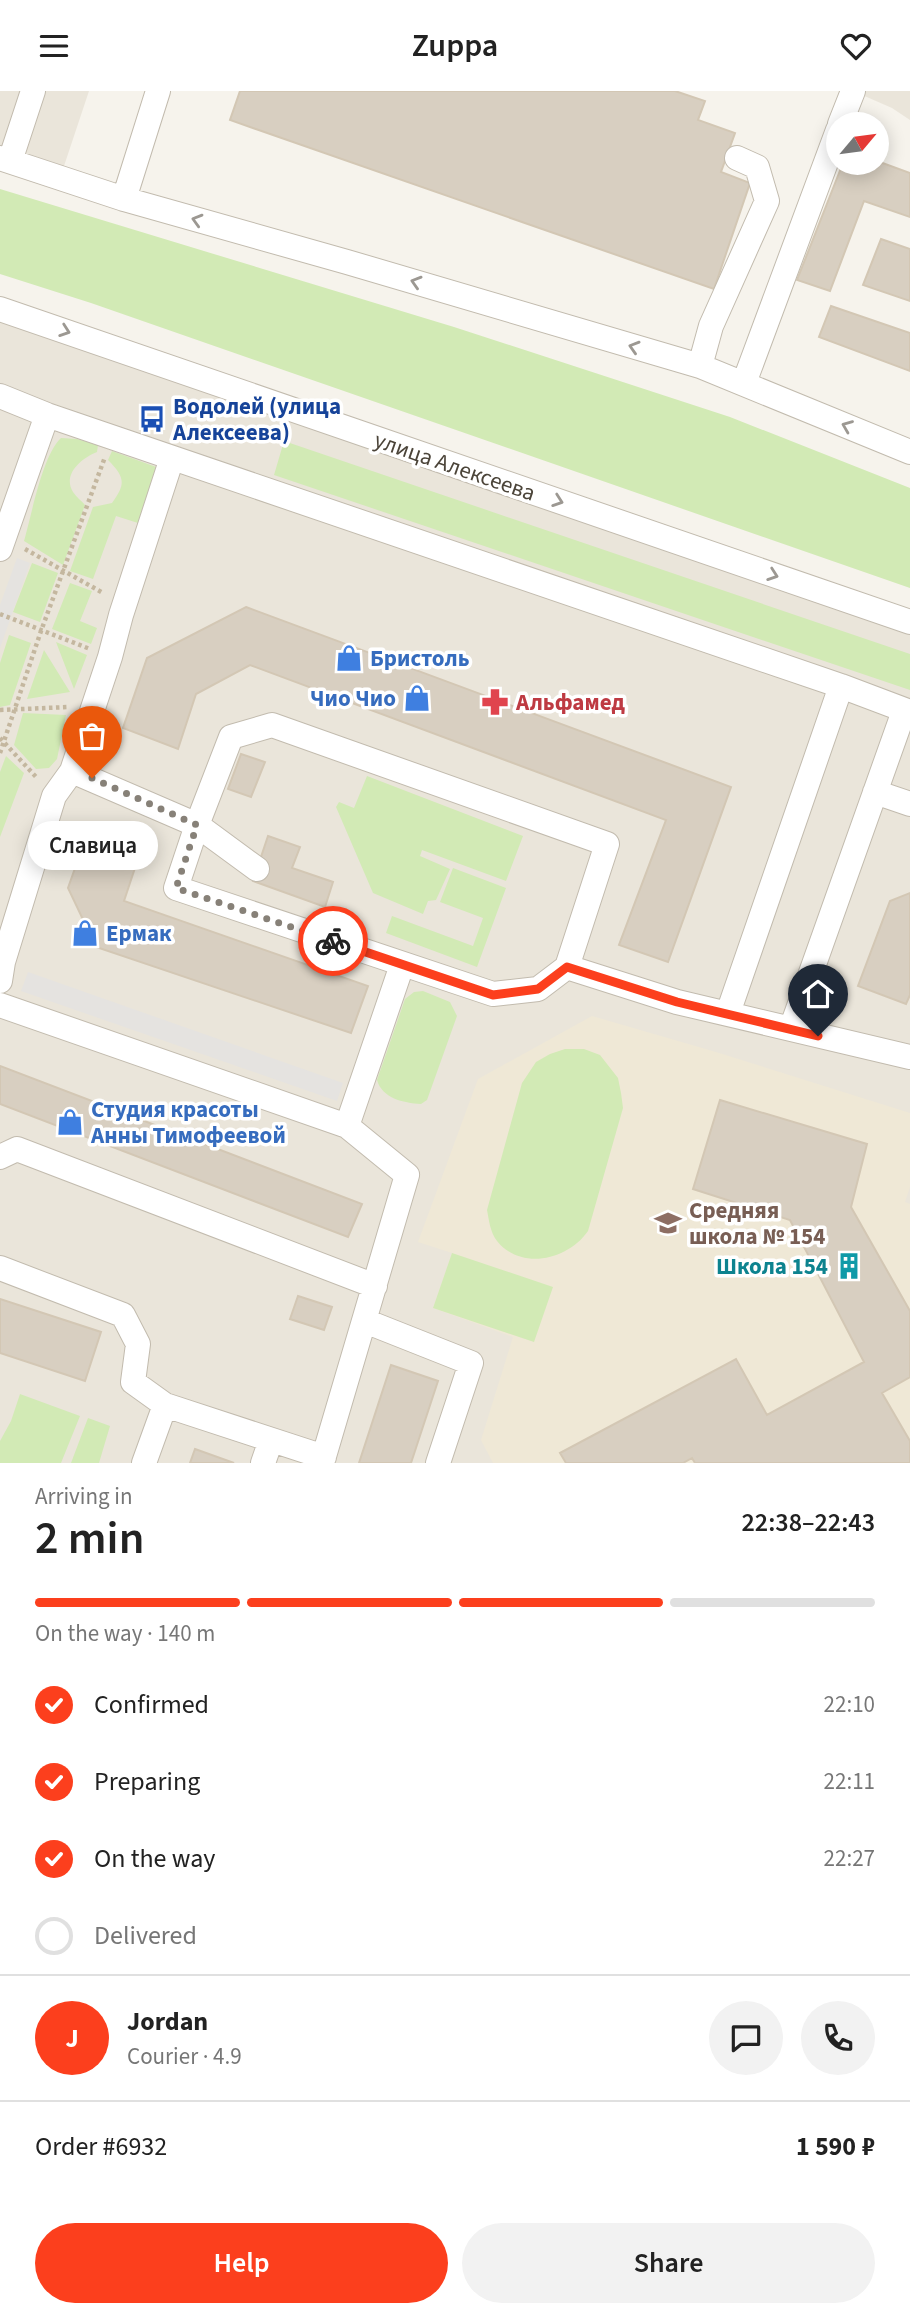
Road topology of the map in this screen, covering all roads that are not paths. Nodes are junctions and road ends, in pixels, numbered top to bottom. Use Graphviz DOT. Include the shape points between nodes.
graph roads {
  1 [pos="33,91"];
  2 [pos="158,91"];
  3 [pos="853,91"];
  4 [pos="845,112"];
  5 [pos="737,158"];
  6 [pos="5,159"];
  7 [pos="826,162"];
  8 [pos="124,199"];
  9 [pos="0,309"];
  10 [pos="700,366"];
  11 [pos="744,383"];
  12 [pos="0,396"];
  13 [pos="47,415"];
  14 [pos="910,452"];
  15 [pos="172,458"];
  16 [pos="5,515"];
  17 [pos="0,549"];
  18 [pos="910,622"];
  19 [pos="841,686"];
  20 [pos="907,712"];
  21 [pos="72,771"];
  22 [pos="875,792"];
  23 [pos="910,804"];
  24 [pos="197,825"];
  25 [pos="257,869"];
  26 [pos="402,965"];
  27 [pos="567,967"];
  28 [pos="0,981"];
  29 [pos="0,1005"];
  30 [pos="728,1013"];
  31 [pos="791,1029"];
  32 [pos="910,1058"];
  33 [pos="347,1126"];
  34 [pos="0,1157"];
  35 [pos="0,1268"];
  36 [pos="375,1286"];
  37 [pos="365,1321"];
  38 [pos="165,1405"];
  39 [pos="267,1451"];
  40 [pos="323,1460"];
  41 [pos="144,1463"];
  42 [pos="438,1463"];
  1 -- 6 [label="street"];
  2 -- 8 [label="street"];
  3 -- 4 [label="street"];
  5 -- 10 [label="street" via="757,167 767,201 711,326"];
  6 -- 8 [label="street"];
  7 -- 11 [label="street"];
  10 -- 8 [label="street, one-way"];
  9 -- 18 [label="street, улица Алексеева, one-way"];
  10 -- 11 [label="street"];
  14 -- 11 [label="street, one-way"];
  12 -- 13 [label="street"];
  13 -- 15 [label="street"];
  13 -- 16 [label="street"];
  15 -- 19 [label="street"];
  15 -- 21 [label="street"];
  16 -- 17 [label="street"];
  19 -- 20 [label="street"];
  19 -- 30 [label="street"];
  20 -- 22 [label="street"];
  21 -- 24 [label="street"];
  21 -- 28 [label="street" via="54,796"];
  22 -- 23 [label="street"];
  22 -- 31 [label="street"];
  24 -- 25 [label="street"];
  24 -- 26 [label="street" via="176,888"];
  24 -- 27 [label="street" via="231,737 272,725 607,844"];
  26 -- 27 [label="street" via="493,995 538,989"];
  26 -- 33 [label="street"];
  27 -- 30 [label="street"];
  29 -- 33 [label="street"];
  30 -- 31 [label="street"];
  31 -- 32 [label="street"];
  33 -- 36 [label="street" via="407,1175"];
  34 -- 36 [label="street" via="17,1149"];
  35 -- 38 [label="street" via="123,1315 138,1344 133,1383"];
  36 -- 37 [label="street"];
  37 -- 40 [label="street"];
  37 -- 42 [label="street" via="471,1363"];
  38 -- 39 [label="street"];
  38 -- 41 [label="street"];
  39 -- 40 [label="street"];
}
